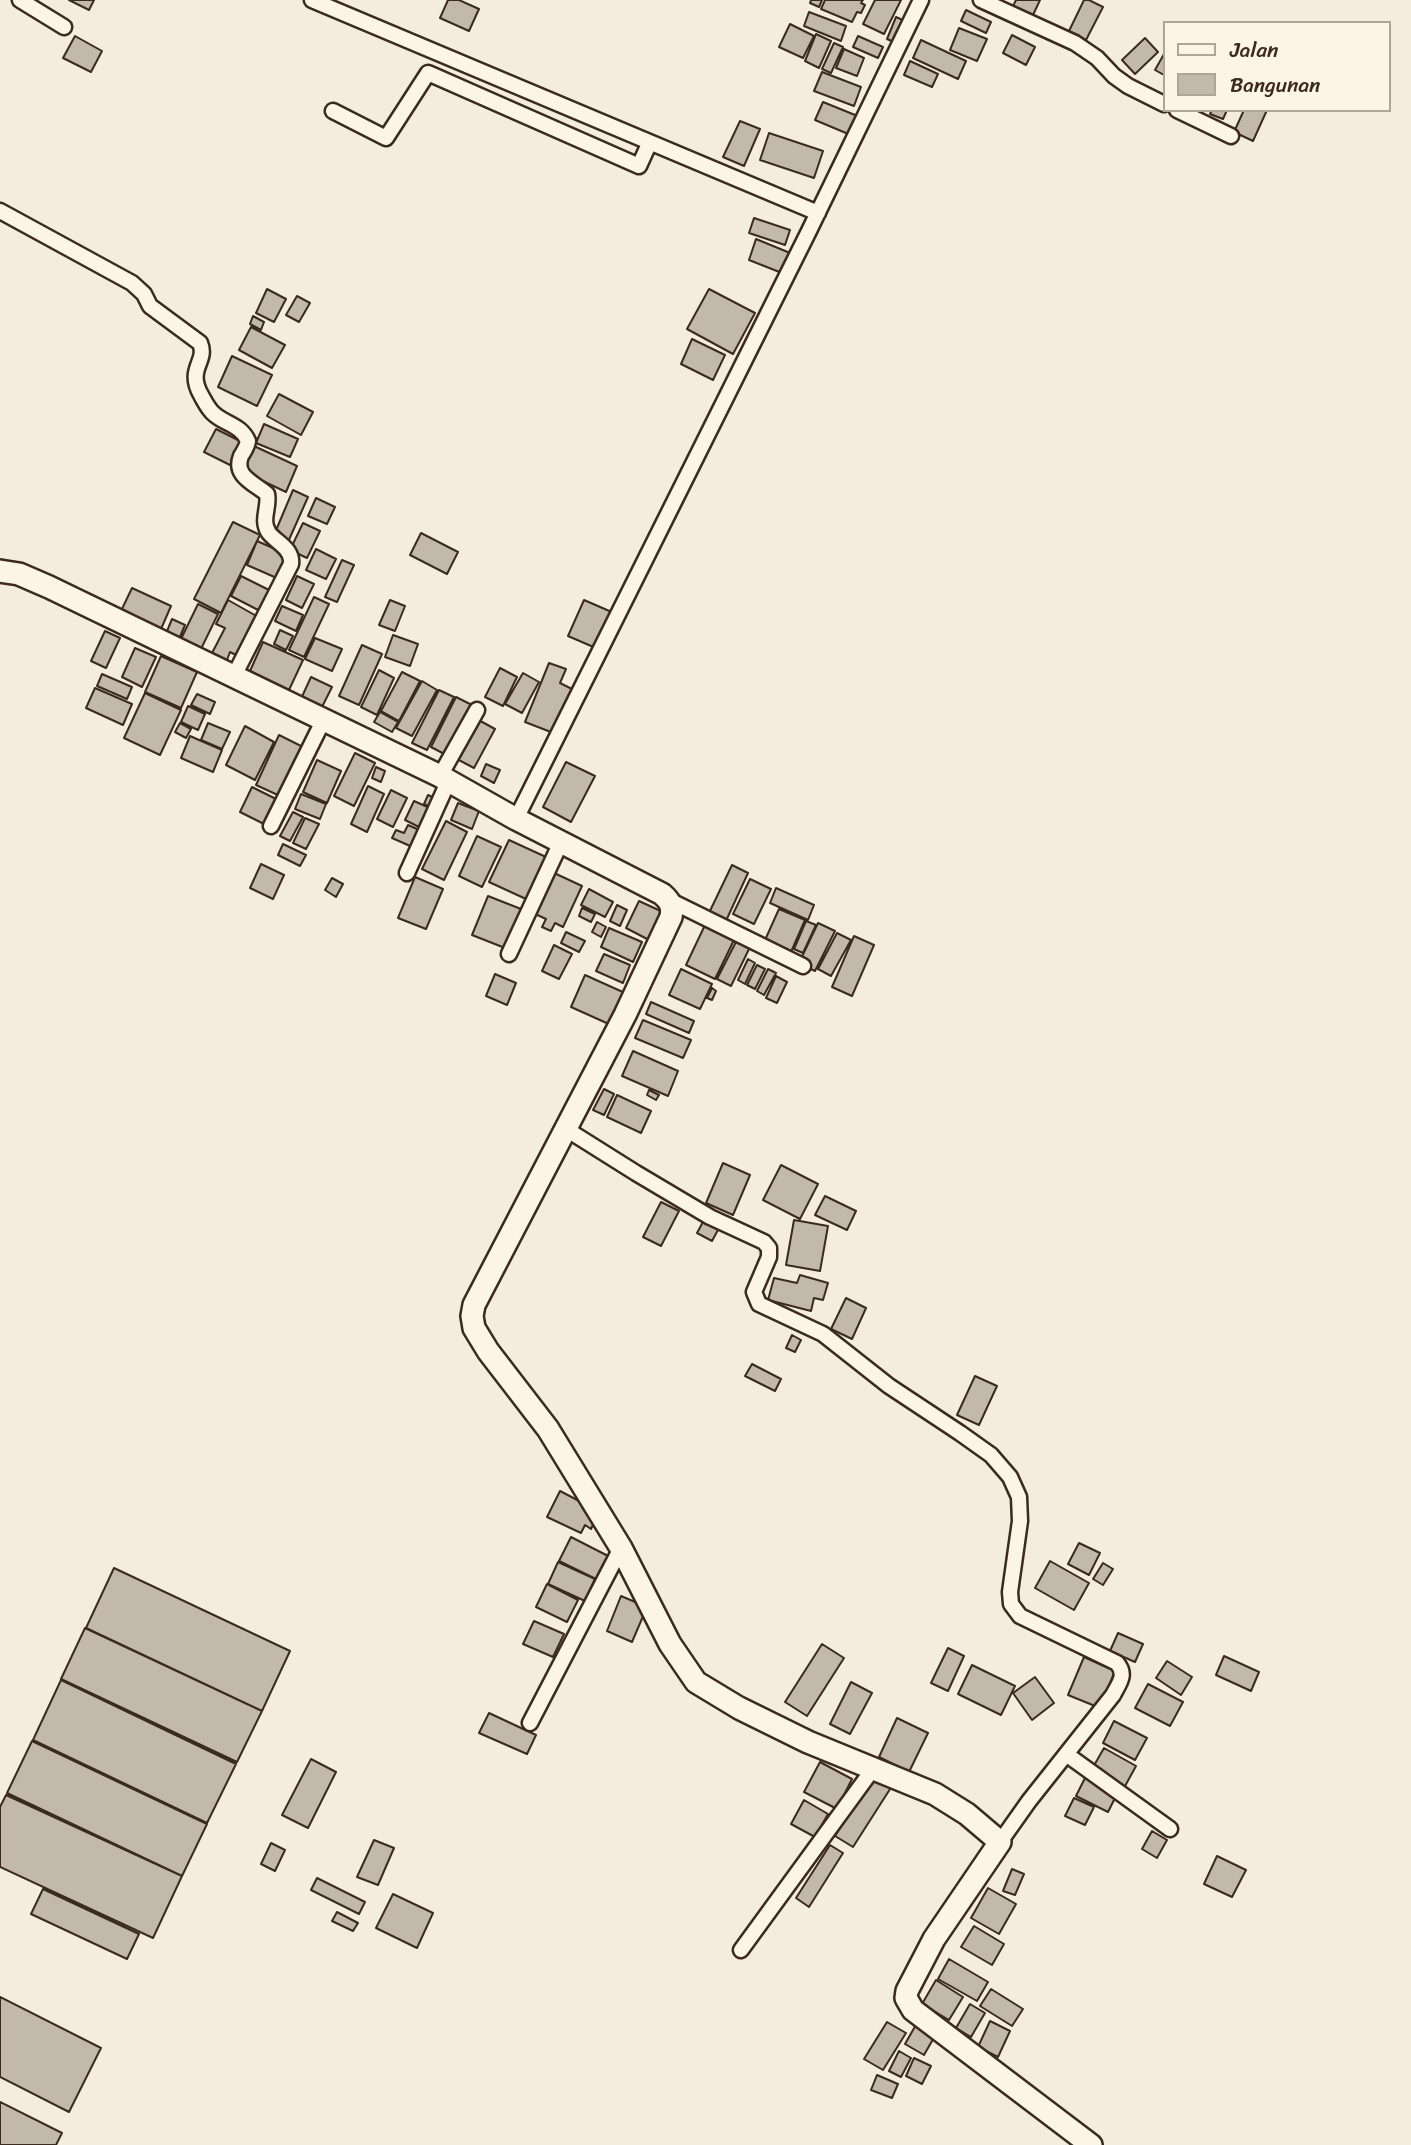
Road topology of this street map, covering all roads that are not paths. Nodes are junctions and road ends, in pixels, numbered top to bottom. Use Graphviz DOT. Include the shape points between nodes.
graph roads {
  1 [pos="20,0"];
  2 [pos="312,0"];
  3 [pos="921,0"];
  4 [pos="981,0"];
  5 [pos="64,27"];
  6 [pos="1162,103"];
  7 [pos="333,111"];
  8 [pos="1181,112"];
  9 [pos="1231,136"];
  10 [pos="649,144"];
  11 [pos="0,211"];
  12 [pos="818,213"];
  13 [pos="0,570"];
  14 [pos="234,676"];
  15 [pos="477,710"];
  16 [pos="324,719"];
  17 [pos="444,778"];
  18 [pos="516,818"];
  19 [pos="271,826"];
  20 [pos="561,842"];
  21 [pos="407,873"];
  22 [pos="669,901"];
  23 [pos="509,954"];
  24 [pos="803,966"];
  25 [pos="566,1129"];
  26 [pos="621,1548"];
  27 [pos="530,1723"];
  28 [pos="1066,1754"];
  29 [pos="873,1769"];
  30 [pos="1170,1829"];
  31 [pos="1000,1842"];
  32 [pos="741,1950"];
  33 [pos="1091,2145"];
  1 -- 5 [label="street"];
  2 -- 10 [label="street"];
  3 -- 12 [label="street"];
  4 -- 6 [label="street" via="1075,43 1128,86"];
  7 -- 10 [label="street" via="386,138 428,73 639,166"];
  8 -- 9 [label="street"];
  10 -- 12 [label="street"];
  11 -- 14 [label="street" via="132,283 150,306 201,343 203,352 195,376 200,393 214,415 239,429 248,440 240,472 267,494 268,531 292,558"];
  12 -- 18 [label="street"];
  13 -- 14 [label="street" via="49,587"];
  14 -- 16 [label="street"];
  15 -- 17 [label="street"];
  16 -- 17 [label="street"];
  16 -- 19 [label="street"];
  17 -- 18 [label="street"];
  17 -- 21 [label="street"];
  18 -- 20 [label="street"];
  20 -- 22 [label="street"];
  20 -- 23 [label="street"];
  22 -- 24 [label="street"];
  22 -- 25 [label="street" via="671,917"];
  25 -- 26 [label="street" via="472,1316 488,1350 548,1429"];
  25 -- 28 [label="street" via="710,1217 764,1242 769,1257 754,1293 759,1304 823,1334 889,1386 991,1455 1010,1477 1019,1497 1020,1521 1011,1604 1020,1616 1097,1652 1122,1669 1113,1695"];
  26 -- 27 [label="street"];
  26 -- 29 [label="street" via="670,1644 696,1682 808,1742"];
  28 -- 30 [label="street"];
  28 -- 31 [label="street"];
  29 -- 31 [label="street" via="935,1794"];
  29 -- 32 [label="street"];
  31 -- 33 [label="street" via="934,1939 906,1998 913,2011"];
}
